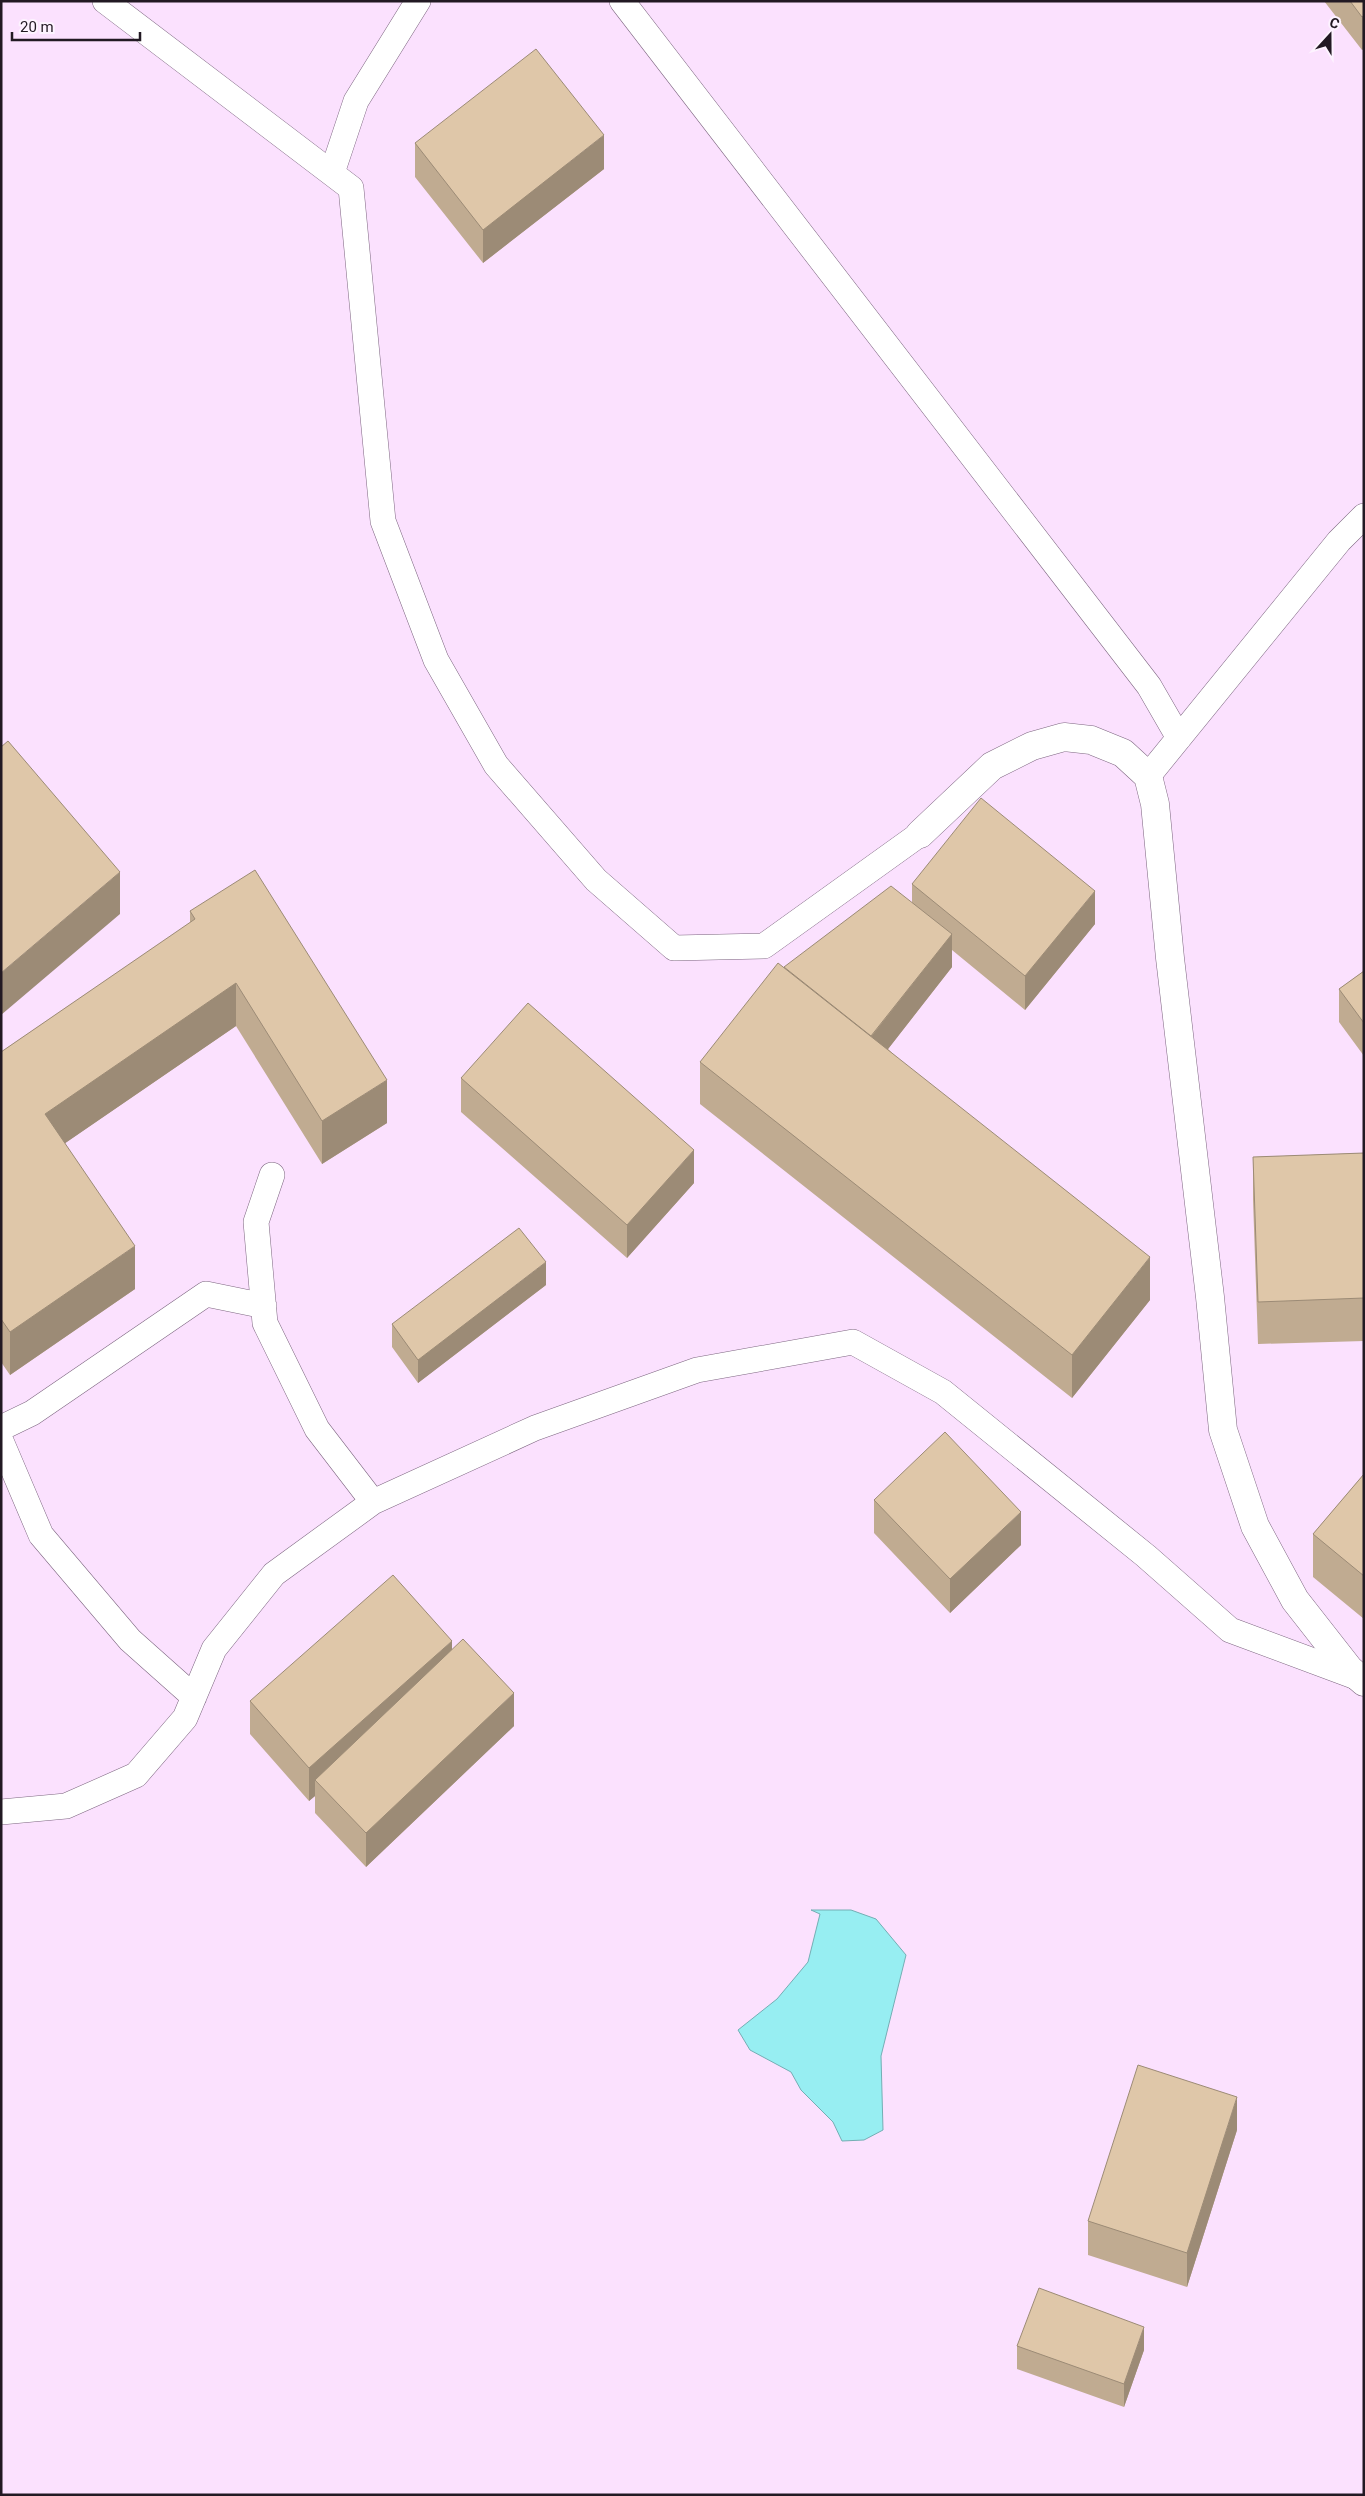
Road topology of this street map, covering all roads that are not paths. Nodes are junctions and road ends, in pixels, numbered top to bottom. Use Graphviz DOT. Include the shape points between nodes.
graph roads {
  1 [pos="105,1"];
  2 [pos="418,1"];
  3 [pos="622,1"];
  4 [pos="332,173"];
  5 [pos="1364,516"];
  6 [pos="1179,738"];
  7 [pos="1148,776"];
  8 [pos="920,834"];
  9 [pos="272,1175"];
  10 [pos="264,1306"];
  11 [pos="1,1428"];
  12 [pos="1,1441"];
  13 [pos="373,1502"];
  14 [pos="1362,1680"];
  15 [pos="194,1697"];
  16 [pos="1,1812"];
  1 -- 4 [label="lane"];
  2 -- 4 [label="lane" via="356,101"];
  3 -- 6 [label="lane" via="1149,686"];
  4 -- 8 [label="lane" via="351,188 382,521 436,660 496,765 596,880 674,948 764,946"];
  5 -- 6 [label="lane" via="1340,540"];
  6 -- 7 [label="lane"];
  7 -- 8 [label="street" via="1123,753 1091,740 1064,737 1032,746 992,766"];
  7 -- 14 [label="street" via="1155,804 1223,1430 1255,1526 1290,1592 1349,1669"];
  9 -- 10 [label="lane" via="256,1222"];
  10 -- 11 [label="lane" via="206,1294 32,1412"];
  10 -- 13 [label="lane" via="265,1323 317,1429"];
  12 -- 15 [label="lane" via="40,1535 130,1640"];
  13 -- 14 [label="lane" via="535,1428 697,1370 853,1342 943,1392 1146,1556 1230,1630"];
  13 -- 15 [label="lane" via="274,1574 214,1650"];
  15 -- 16 [label="lane" via="185,1718 136,1776 66,1806"];
}
